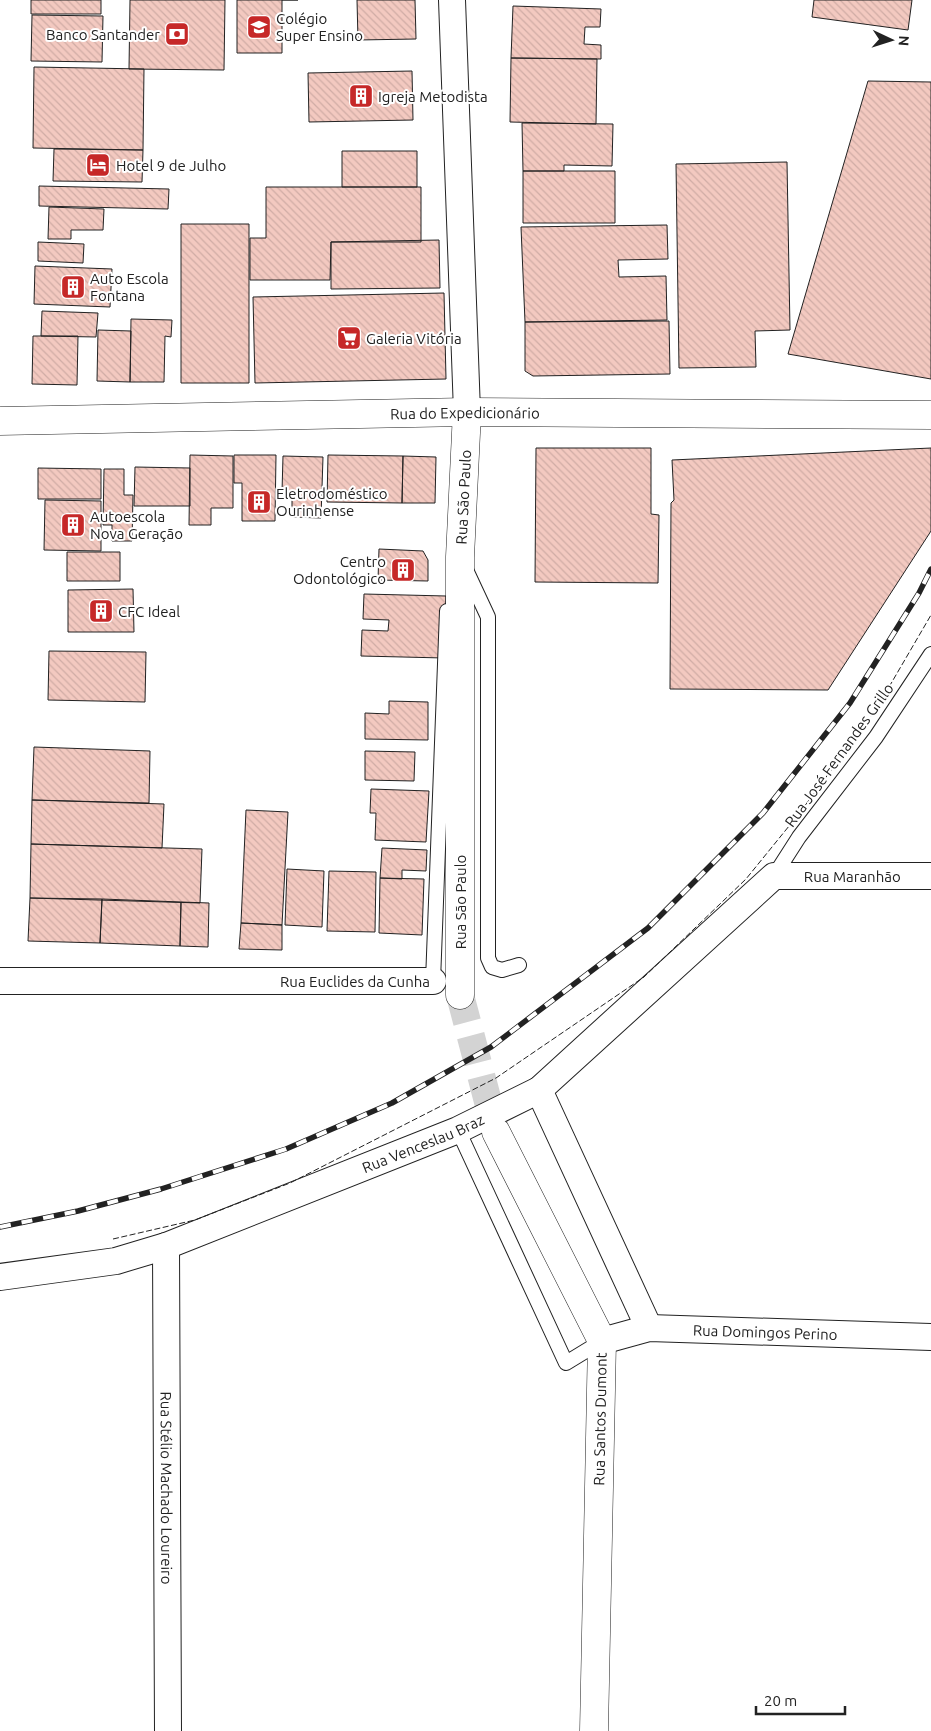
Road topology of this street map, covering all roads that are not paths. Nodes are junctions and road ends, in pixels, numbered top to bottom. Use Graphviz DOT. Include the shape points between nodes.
graph roads {
  1 [pos="452,0"];
  2 [pos="467,412"];
  3 [pos="931,415"];
  4 [pos="0,422"];
  5 [pos="460,557"];
  6 [pos="931,654"];
  7 [pos="774,876"];
  8 [pos="931,876"];
  9 [pos="519,965"];
  10 [pos="0,981"];
  11 [pos="433,981"];
  12 [pos="460,995"];
  13 [pos="539,1090"];
  14 [pos="458,1130"];
  15 [pos="496,1132"];
  16 [pos="166,1246"];
  17 [pos="0,1277"];
  18 [pos="649,1328"];
  19 [pos="931,1337"];
  20 [pos="602,1341"];
  21 [pos="168,1731"];
  22 [pos="594,1731"];
  1 -- 2 [label="street, Rua São Paulo"];
  2 -- 3 [label="street, Rua do Expedicionário"];
  2 -- 4 [label="street, Rua do Expedicionário"];
  2 -- 5 [label="street, Rua São Paulo"];
  5 -- 9 [label="lane" via="488,617 488,958 492,967 502,970"];
  5 -- 11 [label="lane, Rua Euclides da Cunha" via="448,591"];
  5 -- 12 [label="street, Rua São Paulo"];
  6 -- 7 [label="lane, Rua José Fernandes Grillo" via="876,737 799,837"];
  7 -- 8 [label="street, Rua Maranhão"];
  7 -- 13 [label="street, Rua Venceslau Braz"];
  10 -- 11 [label="street, Rua Euclides da Cunha"];
  13 -- 14 [label="street, Rua Venceslau Braz"];
  13 -- 18 [label="street"];
  14 -- 16 [label="street, Rua Venceslau Braz"];
  14 -- 20 [label="lane" via="566,1363"];
  15 -- 20 [label="street, Rua Santos Dumont"];
  16 -- 17 [label="street, Rua Venceslau Braz" via="116,1261"];
  16 -- 21 [label="street, Rua Stélio Machado Loureiro"];
  18 -- 19 [label="street, Rua Domingos Perino"];
  18 -- 20 [label="street, Rua Domingos Perino"];
  20 -- 22 [label="street, Rua Santos Dumont"];
}
